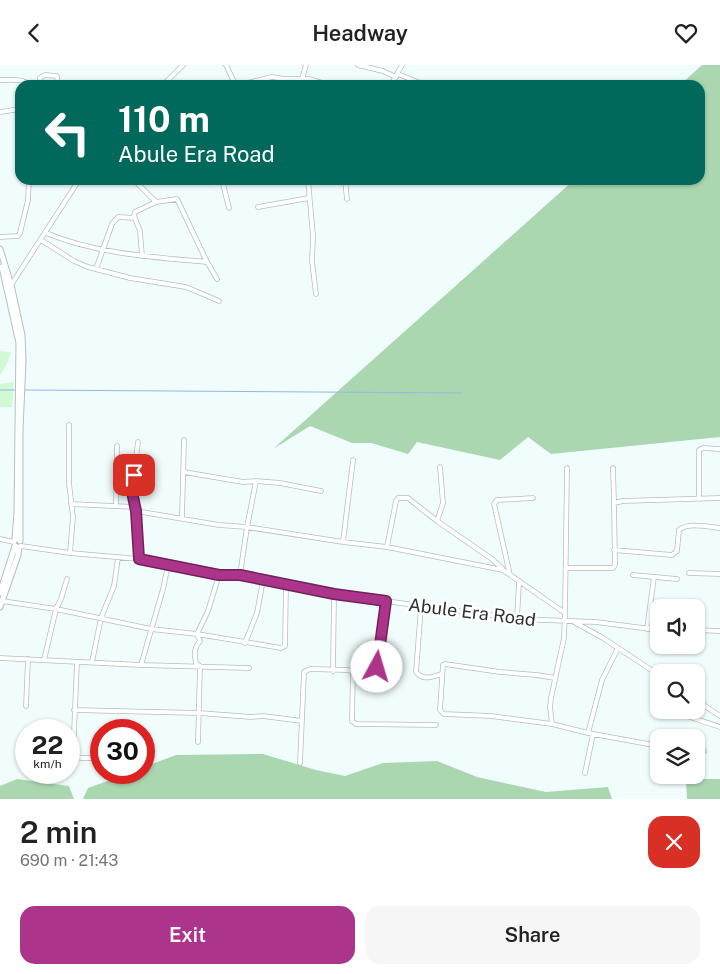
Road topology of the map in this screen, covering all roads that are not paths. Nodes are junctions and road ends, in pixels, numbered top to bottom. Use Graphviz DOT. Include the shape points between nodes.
graph roads {
  1 [pos="183,65"];
  2 [pos="226,65"];
  3 [pos="306,65"];
  4 [pos="358,65"];
  5 [pos="402,65"];
  6 [pos="397,75"];
  7 [pos="302,79"];
  8 [pos="0,80"];
  9 [pos="40,80"];
  10 [pos="57,80"];
  11 [pos="168,80"];
  12 [pos="233,80"];
  13 [pos="260,80"];
  14 [pos="306,80"];
  15 [pos="394,80"];
  16 [pos="411,80"];
  17 [pos="15,81"];
  18 [pos="15,110"];
  19 [pos="0,112"];
  20 [pos="29,185"];
  21 [pos="76,185"];
  22 [pos="139,185"];
  23 [pos="223,185"];
  24 [pos="308,185"];
  25 [pos="346,185"];
  26 [pos="309,198"];
  27 [pos="347,199"];
  28 [pos="156,202"];
  29 [pos="258,207"];
  30 [pos="229,208"];
  31 [pos="135,218"];
  32 [pos="46,233"];
  33 [pos="0,237"];
  34 [pos="41,240"];
  35 [pos="103,248"];
  36 [pos="0,249"];
  37 [pos="142,256"];
  38 [pos="0,259"];
  39 [pos="207,262"];
  40 [pos="96,269"];
  41 [pos="217,279"];
  42 [pos="11,285"];
  43 [pos="316,293"];
  44 [pos="219,301"];
  45 [pos="21,383"];
  46 [pos="69,425"];
  47 [pos="184,439"];
  48 [pos="138,442"];
  49 [pos="117,446"];
  50 [pos="720,449"];
  51 [pos="353,460"];
  52 [pos="440,467"];
  53 [pos="567,468"];
  54 [pos="613,468"];
  55 [pos="184,472"];
  56 [pos="256,481"];
  57 [pos="321,491"];
  58 [pos="533,498"];
  59 [pos="699,498"];
  60 [pos="720,498"];
  61 [pos="614,503"];
  62 [pos="71,504"];
  63 [pos="116,505"];
  64 [pos="135,509"];
  65 [pos="182,517"];
  66 [pos="437,521"];
  67 [pos="247,527"];
  68 [pos="720,528"];
  69 [pos="0,539"];
  70 [pos="343,542"];
  71 [pos="17,543"];
  72 [pos="387,547"];
  73 [pos="614,550"];
  74 [pos="70,553"];
  75 [pos="118,558"];
  76 [pos="139,559"];
  77 [pos="168,565"];
  78 [pos="566,568"];
  79 [pos="503,570"];
  80 [pos="689,573"];
  81 [pos="720,574"];
  82 [pos="219,575"];
  83 [pos="240,575"];
  84 [pos="510,575"];
  85 [pos="633,575"];
  86 [pos="654,577"];
  87 [pos="67,579"];
  88 [pos="677,579"];
  89 [pos="263,580"];
  90 [pos="519,582"];
  91 [pos="286,584"];
  92 [pos="0,593"];
  93 [pos="334,594"];
  94 [pos="386,601"];
  95 [pos="1,604"];
  96 [pos="421,607"];
  97 [pos="56,609"];
  98 [pos="565,613"];
  99 [pos="101,618"];
  100 [pos="517,619"];
  101 [pos="564,621"];
  102 [pos="572,621"];
  103 [pos="151,629"];
  104 [pos="647,629"];
  105 [pos="650,629"];
  106 [pos="705,630"];
  107 [pos="720,631"];
  108 [pos="197,634"];
  109 [pos="246,643"];
  110 [pos="618,648"];
  111 [pos="0,657"];
  112 [pos="28,659"];
  113 [pos="44,660"];
  114 [pos="77,662"];
  115 [pos="92,662"];
  116 [pos="141,665"];
  117 [pos="200,666"];
  118 [pos="249,668"];
  119 [pos="650,669"];
  120 [pos="333,671"];
  121 [pos="353,671"];
  122 [pos="442,674"];
  123 [pos="556,678"];
  124 [pos="26,706"];
  125 [pos="705,706"];
  126 [pos="74,710"];
  127 [pos="199,713"];
  128 [pos="720,716"];
  129 [pos="696,719"];
  130 [pos="302,721"];
  131 [pos="552,724"];
  132 [pos="436,725"];
  133 [pos="720,727"];
  134 [pos="590,734"];
  135 [pos="198,742"];
  136 [pos="650,744"];
  137 [pos="90,759"];
  138 [pos="300,763"];
  139 [pos="586,773"];
  1 -- 11 [label="street"];
  2 -- 12 [label="street"];
  3 -- 7 [label="street"];
  4 -- 6 [label="street"];
  5 -- 6 [label="street"];
  6 -- 15 [label="street"];
  6 -- 16 [label="street"];
  7 -- 13 [label="street" via="272,77"];
  7 -- 14 [label="street"];
  8 -- 17 [label="street"];
  9 -- 10 [label="street" via="45,75 57,76"];
  18 -- 19 [label="street"];
  20 -- 33 [label="street" via="20,233 14,237"];
  21 -- 32 [label="street"];
  22 -- 28 [label="street"];
  23 -- 30 [label="street"];
  24 -- 26 [label="street"];
  25 -- 27 [label="street"];
  26 -- 29 [label="street"];
  26 -- 43 [label="street"];
  28 -- 31 [label="street" via="135,212"];
  28 -- 39 [label="street" via="179,201"];
  31 -- 35 [label="street" via="118,217"];
  31 -- 37 [label="street" via="140,231"];
  32 -- 34 [label="street"];
  32 -- 35 [label="street" via="70,243"];
  34 -- 40 [label="street" via="74,261"];
  34 -- 42 [label="street"];
  35 -- 37 [label="street"];
  35 -- 40 [label="street"];
  36 -- 42 [label="main road"];
  37 -- 39 [label="street"];
  38 -- 45 [label="main road" via="17,333"];
  39 -- 41 [label="street"];
  40 -- 44 [label="street" via="186,287"];
  42 -- 45 [label="main road" via="22,335"];
  45 -- 71 [label="main road"];
  46 -- 62 [label="street"];
  47 -- 55 [label="street"];
  48 -- 64 [label="street" via="132,492"];
  49 -- 63 [label="street"];
  50 -- 59 [label="street" via="700,450"];
  51 -- 70 [label="street"];
  52 -- 66 [label="street" via="443,503"];
  53 -- 78 [label="street"];
  54 -- 61 [label="street"];
  55 -- 56 [label="street" via="243,482"];
  55 -- 65 [label="street"];
  56 -- 57 [label="street"];
  56 -- 67 [label="street"];
  58 -- 84 [label="street" via="497,500 494,505"];
  59 -- 60 [label="street"];
  59 -- 61 [label="street"];
  61 -- 73 [label="street"];
  62 -- 63 [label="street"];
  62 -- 74 [label="street"];
  63 -- 64 [label="street"];
  64 -- 65 [label="street"];
  64 -- 76 [label="street"];
  65 -- 67 [label="street"];
  66 -- 72 [label="street" via="408,498 398,498"];
  66 -- 79 [label="street"];
  67 -- 70 [label="street"];
  67 -- 83 [label="street"];
  68 -- 73 [label="street" via="681,527 677,551 672,555"];
  69 -- 71 [label="street, Abule Era Road"];
  70 -- 72 [label="street"];
  71 -- 74 [label="street, Abule Era Road"];
  71 -- 92 [label="main road"];
  71 -- 95 [label="main road" via="18,555"];
  72 -- 79 [label="street"];
  73 -- 78 [label="street" via="613,567"];
  74 -- 75 [label="street, Abule Era Road"];
  75 -- 76 [label="street, Abule Era Road"];
  75 -- 99 [label="street" via="114,587"];
  76 -- 77 [label="street, Abule Era Road"];
  77 -- 82 [label="street, Abule Era Road"];
  77 -- 103 [label="street"];
  78 -- 98 [label="street"];
  79 -- 84 [label="street"];
  80 -- 81 [label="street"];
  82 -- 83 [label="street, Abule Era Road"];
  82 -- 108 [label="street"];
  83 -- 89 [label="street, Abule Era Road"];
  84 -- 90 [label="street"];
  85 -- 86 [label="street"];
  86 -- 88 [label="street"];
  86 -- 104 [label="street"];
  87 -- 97 [label="street"];
  89 -- 91 [label="street, Abule Era Road"];
  89 -- 109 [label="street" via="257,613"];
  90 -- 98 [label="street"];
  90 -- 100 [label="street"];
  91 -- 93 [label="street, Abule Era Road"];
  91 -- 109 [label="street" via="285,646"];
  93 -- 94 [label="street, Abule Era Road"];
  93 -- 120 [label="street"];
  94 -- 96 [label="street, Abule Era Road"];
  94 -- 121 [label="street" via="376,671 372,674"];
  95 -- 97 [label="street"];
  96 -- 100 [label="street, Abule Era Road"];
  96 -- 122 [label="street" via="416,672 427,678"];
  97 -- 99 [label="street"];
  97 -- 113 [label="street"];
  98 -- 101 [label="street"];
  99 -- 103 [label="street"];
  99 -- 115 [label="street"];
  100 -- 101 [label="street, Abule Era Road"];
  101 -- 102 [label="street, Abule Era Road"];
  101 -- 123 [label="street"];
  102 -- 104 [label="street, Abule Era Road"];
  102 -- 110 [label="street"];
  103 -- 108 [label="street"];
  103 -- 116 [label="street"];
  104 -- 105 [label="street, Abule Era Road"];
  106 -- 107 [label="street"];
  108 -- 109 [label="street"];
  108 -- 117 [label="street" via="200,641 194,656"];
  110 -- 119 [label="street"];
  110 -- 134 [label="street" via="602,680"];
  111 -- 112 [label="street"];
  112 -- 113 [label="street"];
  112 -- 124 [label="street"];
  113 -- 114 [label="street"];
  114 -- 115 [label="street"];
  114 -- 126 [label="street"];
  115 -- 116 [label="street"];
  116 -- 117 [label="street"];
  117 -- 118 [label="street"];
  117 -- 127 [label="street"];
  120 -- 121 [label="street"];
  120 -- 130 [label="street" via="310,669 304,672"];
  121 -- 132 [label="street" via="352,721 356,725"];
  122 -- 123 [label="street" via="443,665 448,664"];
  122 -- 131 [label="street" via="440,710 444,714"];
  123 -- 131 [label="street" via="550,707"];
  125 -- 128 [label="street"];
  126 -- 127 [label="street"];
  126 -- 137 [label="street" via="73,756"];
  127 -- 130 [label="street"];
  127 -- 135 [label="street"];
  129 -- 133 [label="street"];
  130 -- 138 [label="street"];
  131 -- 134 [label="street"];
  134 -- 136 [label="street"];
  134 -- 139 [label="street"];
}
